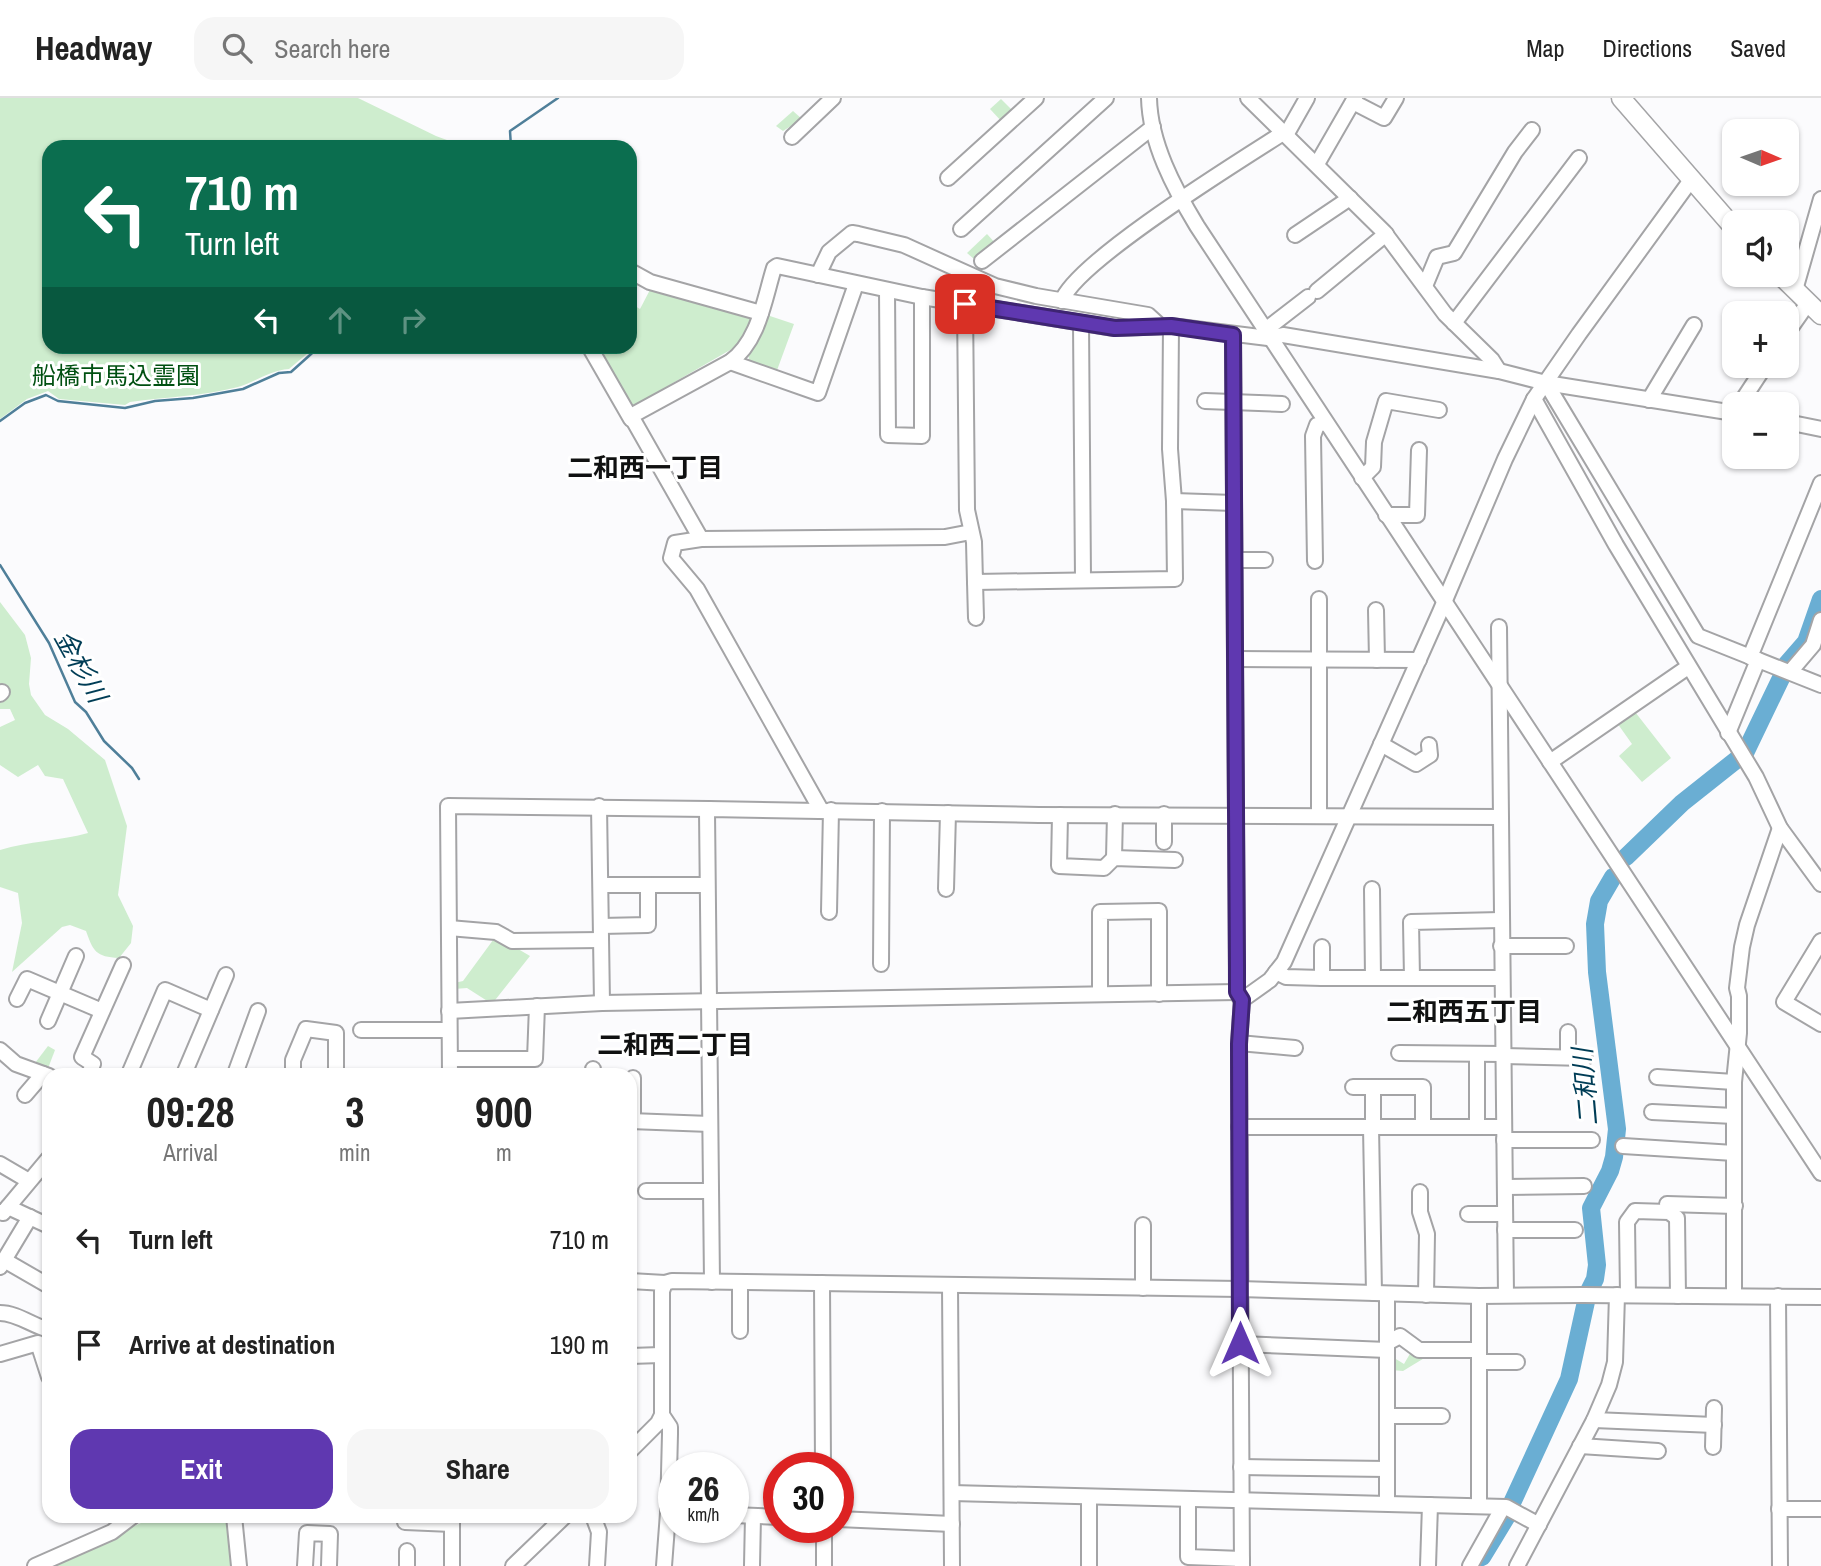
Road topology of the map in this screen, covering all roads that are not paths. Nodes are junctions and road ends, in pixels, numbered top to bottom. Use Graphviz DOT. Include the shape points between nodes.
graph roads {
  1 [pos="833,98"];
  2 [pos="1036,98"];
  3 [pos="1106,98"];
  4 [pos="1149,98"];
  5 [pos="1248,98"];
  6 [pos="1307,98"];
  7 [pos="1396,98"];
  8 [pos="1621,98"];
  9 [pos="1354,100"];
  10 [pos="1153,128"];
  11 [pos="1532,130"];
  12 [pos="1284,134"];
  13 [pos="792,137"];
  14 [pos="1579,158"];
  15 [pos="1317,164"];
  16 [pos="948,178"];
  17 [pos="1691,180"];
  18 [pos="1350,198"];
  19 [pos="1821,199"];
  20 [pos="1181,200"];
  21 [pos="1722,215"];
  22 [pos="1816,226"];
  23 [pos="961,229"];
  24 [pos="1386,234"];
  25 [pos="1295,235"];
  26 [pos="982,261"];
  27 [pos="637,275"];
  28 [pos="818,275"];
  29 [pos="856,285"];
  30 [pos="1425,286"];
  31 [pos="1792,287"];
  32 [pos="887,290"];
  33 [pos="1795,290"];
  34 [pos="922,297"];
  35 [pos="1062,301"];
  36 [pos="965,304"];
  37 [pos="1814,309"];
  38 [pos="761,313"];
  39 [pos="1799,322"];
  40 [pos="1081,323"];
  41 [pos="1454,323"];
  42 [pos="1694,325"];
  43 [pos="1166,326"];
  44 [pos="1233,335"];
  45 [pos="1266,335"];
  46 [pos="594,354"];
  47 [pos="730,362"];
  48 [pos="1499,371"];
  49 [pos="1546,383"];
  50 [pos="1534,399"];
  51 [pos="1649,400"];
  52 [pos="1205,401"];
  53 [pos="1233,402"];
  54 [pos="1282,404"];
  55 [pos="1439,410"];
  56 [pos="1722,411"];
  57 [pos="631,419"];
  58 [pos="1325,423"];
  59 [pos="1799,424"];
  60 [pos="1821,429"];
  61 [pos="1419,450"];
  62 [pos="1362,478"];
  63 [pos="1821,483"];
  64 [pos="1174,501"];
  65 [pos="1234,503"];
  66 [pos="1387,515"];
  67 [pos="971,532"];
  68 [pos="701,539"];
  69 [pos="1235,560"];
  70 [pos="1265,560"];
  71 [pos="1315,561"];
  72 [pos="1083,579"];
  73 [pos="975,582"];
  74 [pos="1319,600"];
  75 [pos="1444,601"];
  76 [pos="1376,610"];
  77 [pos="976,618"];
  78 [pos="1821,620"];
  79 [pos="1499,627"];
  80 [pos="1754,658"];
  81 [pos="1236,659"];
  82 [pos="1320,659"];
  83 [pos="1377,660"];
  84 [pos="1419,660"];
  85 [pos="1688,667"];
  86 [pos="1787,670"];
  87 [pos="1499,683"];
  88 [pos="1821,685"];
  89 [pos="1728,733"];
  90 [pos="1381,744"];
  91 [pos="1429,745"];
  92 [pos="1550,762"];
  93 [pos="599,806"];
  94 [pos="709,810"];
  95 [pos="826,810"];
  96 [pos="882,811"];
  97 [pos="948,813"];
  98 [pos="1115,814"];
  99 [pos="1164,814"];
  100 [pos="1060,815"];
  101 [pos="1236,815"];
  102 [pos="1319,816"];
  103 [pos="1349,816"];
  104 [pos="1500,817"];
  105 [pos="1780,828"];
  106 [pos="1164,842"];
  107 [pos="1114,858"];
  108 [pos="1175,860"];
  109 [pos="1821,884"];
  110 [pos="601,885"];
  111 [pos="648,885"];
  112 [pos="707,885"];
  113 [pos="946,889"];
  114 [pos="1372,889"];
  115 [pos="829,912"];
  116 [pos="1501,920"];
  117 [pos="449,928"];
  118 [pos="601,933"];
  119 [pos="1821,941"];
  120 [pos="1501,946"];
  121 [pos="1566,946"];
  122 [pos="1322,947"];
  123 [pos="76,956"];
  124 [pos="880,964"];
  125 [pos="123,965"];
  126 [pos="1276,972"];
  127 [pos="226,975"];
  128 [pos="1322,978"];
  129 [pos="1373,978"];
  130 [pos="1412,978"];
  131 [pos="1502,978"];
  132 [pos="60,993"];
  133 [pos="1159,994"];
  134 [pos="1100,995"];
  135 [pos="1240,996"];
  136 [pos="17,999"];
  137 [pos="602,1003"];
  138 [pos="709,1003"];
  139 [pos="537,1006"];
  140 [pos="211,1010"];
  141 [pos="102,1011"];
  142 [pos="258,1011"];
  143 [pos="449,1011"];
  144 [pos="48,1021"];
  145 [pos="1820,1022"];
  146 [pos="361,1030"];
  147 [pos="450,1030"];
  148 [pos="1568,1032"];
  149 [pos="1239,1044"];
  150 [pos="1738,1047"];
  151 [pos="1295,1048"];
  152 [pos="0,1050"];
  153 [pos="1399,1053"];
  154 [pos="1477,1054"];
  155 [pos="1503,1055"];
  156 [pos="1568,1057"];
  157 [pos="1585,1058"];
  158 [pos="450,1059"];
  159 [pos="91,1068"];
  160 [pos="132,1068"];
  161 [pos="187,1068"];
  162 [pos="236,1068"];
  163 [pos="293,1068"];
  164 [pos="336,1068"];
  165 [pos="450,1068"];
  166 [pos="42,1074"];
  167 [pos="1657,1077"];
  168 [pos="42,1079"];
  169 [pos="1734,1082"];
  170 [pos="1353,1087"];
  171 [pos="1373,1087"];
  172 [pos="25,1095"];
  173 [pos="1652,1112"];
  174 [pos="1734,1116"];
  175 [pos="637,1121"];
  176 [pos="710,1124"];
  177 [pos="1239,1127"];
  178 [pos="1372,1127"];
  179 [pos="1423,1127"];
  180 [pos="1477,1127"];
  181 [pos="1504,1133"];
  182 [pos="1592,1140"];
  183 [pos="1623,1146"];
  184 [pos="1734,1153"];
  185 [pos="0,1164"];
  186 [pos="42,1166"];
  187 [pos="1821,1171"];
  188 [pos="29,1181"];
  189 [pos="1584,1186"];
  190 [pos="1504,1187"];
  191 [pos="646,1191"];
  192 [pos="710,1191"];
  193 [pos="1420,1192"];
  194 [pos="1667,1203"];
  195 [pos="1735,1206"];
  196 [pos="4,1209"];
  197 [pos="1468,1214"];
  198 [pos="1505,1214"];
  199 [pos="42,1220"];
  200 [pos="42,1221"];
  201 [pos="1143,1225"];
  202 [pos="1505,1230"];
  203 [pos="1575,1230"];
  204 [pos="2,1264"];
  205 [pos="637,1281"];
  206 [pos="712,1282"];
  207 [pos="740,1282"];
  208 [pos="42,1283"];
  209 [pos="665,1283"];
  210 [pos="822,1283"];
  211 [pos="950,1286"];
  212 [pos="1143,1288"];
  213 [pos="1240,1289"];
  214 [pos="1381,1293"];
  215 [pos="1426,1295"];
  216 [pos="1506,1295"];
  217 [pos="1623,1295"];
  218 [pos="1734,1295"];
  219 [pos="1479,1296"];
  220 [pos="1678,1296"];
  221 [pos="1778,1296"];
  222 [pos="1821,1297"];
  223 [pos="0,1313"];
  224 [pos="42,1328"];
  225 [pos="740,1331"];
  226 [pos="1240,1343"];
  227 [pos="1387,1347"];
  228 [pos="0,1354"];
  229 [pos="661,1354"];
  230 [pos="42,1355"];
  231 [pos="637,1356"];
  232 [pos="1479,1356"];
  233 [pos="1517,1362"];
  234 [pos="1714,1408"];
  235 [pos="662,1415"];
  236 [pos="1387,1416"];
  237 [pos="1442,1416"];
  238 [pos="1594,1420"];
  239 [pos="1714,1425"];
  240 [pos="637,1444"];
  241 [pos="1580,1446"];
  242 [pos="1713,1447"];
  243 [pos="1658,1451"];
  244 [pos="670,1452"];
  245 [pos="823,1452"];
  246 [pos="1241,1466"];
  247 [pos="1387,1469"];
  248 [pos="951,1493"];
  249 [pos="1089,1497"];
  250 [pos="1188,1499"];
  251 [pos="1241,1500"];
  252 [pos="1387,1503"];
  253 [pos="1430,1505"];
  254 [pos="1479,1506"];
  255 [pos="1508,1508"];
  256 [pos="1779,1509"];
  257 [pos="1821,1509"];
  258 [pos="749,1516"];
  259 [pos="753,1516"];
  260 [pos="763,1516"];
  261 [pos="854,1520"];
  262 [pos="124,1523"];
  263 [pos="235,1523"];
  264 [pos="452,1523"];
  265 [pos="558,1523"];
  266 [pos="596,1523"];
  267 [pos="952,1524"];
  268 [pos="1539,1525"];
  269 [pos="667,1543"];
  270 [pos="824,1543"];
  271 [pos="407,1551"];
  272 [pos="1242,1563"];
  273 [pos="35,1566"];
  274 [pos="239,1566"];
  275 [pos="305,1566"];
  276 [pos="329,1566"];
  277 [pos="407,1566"];
  278 [pos="452,1566"];
  279 [pos="513,1566"];
  280 [pos="597,1566"];
  281 [pos="664,1566"];
  282 [pos="752,1566"];
  283 [pos="824,1566"];
  284 [pos="952,1566"];
  285 [pos="1089,1566"];
  286 [pos="1428,1566"];
  287 [pos="1470,1566"];
  288 [pos="1517,1566"];
  289 [pos="1780,1566"];
  1 -- 13 [label="street"];
  2 -- 16 [label="street"];
  3 -- 23 [label="street"];
  4 -- 10 [label="street"];
  5 -- 12 [label="street"];
  6 -- 12 [label="street"];
  7 -- 9 [label="street" via="1384,118"];
  8 -- 17 [label="main road"];
  9 -- 15 [label="street"];
  10 -- 20 [label="street"];
  10 -- 26 [label="street"];
  11 -- 30 [label="street" via="1454,253 1437,257"];
  12 -- 15 [label="street"];
  12 -- 20 [label="street"];
  14 -- 41 [label="street"];
  15 -- 18 [label="street"];
  17 -- 21 [label="main road"];
  17 -- 49 [label="street"];
  18 -- 24 [label="street"];
  18 -- 25 [label="street"];
  19 -- 22 [label="street"];
  20 -- 35 [label="street" via="1095,262 1065,292"];
  20 -- 45 [label="street"];
  22 -- 33 [label="street"];
  24 -- 30 [label="street"];
  24 -- 45 [label="street"];
  27 -- 38 [label="street"];
  28 -- 29 [label="street"];
  28 -- 35 [label="street" via="829,252 852,233 904,245 984,283"];
  28 -- 38 [label="street" via="775,268"];
  29 -- 32 [label="street"];
  29 -- 47 [label="street" via="818,393"];
  30 -- 41 [label="street"];
  31 -- 33 [label="main road"];
  32 -- 34 [label="street"];
  32 -- 34 [label="street" via="888,435 922,436"];
  33 -- 37 [label="main road"];
  34 -- 36 [label="street"];
  35 -- 43 [label="street" via="1148,315"];
  36 -- 40 [label="street"];
  36 -- 67 [label="street"];
  37 -- 39 [label="street"];
  38 -- 47 [label="street" via="749,343"];
  40 -- 43 [label="street" via="1115,328"];
  40 -- 72 [label="street"];
  41 -- 48 [label="street"];
  42 -- 51 [label="street"];
  43 -- 44 [label="street"];
  43 -- 64 [label="street"];
  44 -- 45 [label="street"];
  44 -- 53 [label="street"];
  45 -- 48 [label="street"];
  45 -- 58 [label="street"];
  46 -- 57 [label="street"];
  47 -- 57 [label="street"];
  48 -- 49 [label="street"];
  49 -- 50 [label="street"];
  49 -- 51 [label="street"];
  49 -- 80 [label="street" via="1694,631"];
  50 -- 75 [label="street" via="1498,457"];
  50 -- 85 [label="street"];
  51 -- 56 [label="street"];
  52 -- 53 [label="street"];
  53 -- 54 [label="street"];
  53 -- 65 [label="street"];
  55 -- 62 [label="street" via="1386,401 1374,442 1373,467"];
  57 -- 68 [label="street"];
  58 -- 62 [label="street"];
  58 -- 71 [label="street" via="1317,425 1313,436"];
  59 -- 60 [label="street"];
  61 -- 66 [label="street" via="1417,515"];
  62 -- 66 [label="street"];
  63 -- 80 [label="street"];
  64 -- 65 [label="street"];
  64 -- 72 [label="street" via="1175,579"];
  65 -- 69 [label="street"];
  66 -- 75 [label="street"];
  67 -- 68 [label="street" via="945,537"];
  67 -- 73 [label="street"];
  68 -- 95 [label="street" via="675,543 671,558 697,589"];
  69 -- 70 [label="street"];
  69 -- 81 [label="street"];
  72 -- 73 [label="street"];
  73 -- 77 [label="street"];
  74 -- 82 [label="street"];
  75 -- 84 [label="street"];
  75 -- 87 [label="street"];
  76 -- 83 [label="street"];
  78 -- 86 [label="street" via="1813,645"];
  79 -- 87 [label="street"];
  80 -- 86 [label="street"];
  80 -- 89 [label="street"];
  81 -- 82 [label="street"];
  81 -- 101 [label="street"];
  82 -- 83 [label="street"];
  82 -- 102 [label="street"];
  83 -- 84 [label="street"];
  84 -- 90 [label="street"];
  85 -- 89 [label="street"];
  85 -- 92 [label="street"];
  86 -- 88 [label="street"];
  87 -- 92 [label="street"];
  87 -- 104 [label="street"];
  89 -- 105 [label="street"];
  90 -- 91 [label="street" via="1416,764 1430,755"];
  90 -- 103 [label="street"];
  92 -- 150 [label="street"];
  93 -- 94 [label="street"];
  93 -- 110 [label="street"];
  93 -- 117 [label="street" via="448,806"];
  94 -- 95 [label="street"];
  94 -- 112 [label="street"];
  95 -- 96 [label="street"];
  95 -- 115 [label="street"];
  96 -- 97 [label="street"];
  96 -- 124 [label="street"];
  97 -- 100 [label="street"];
  97 -- 113 [label="street"];
  98 -- 99 [label="street"];
  98 -- 100 [label="street"];
  98 -- 107 [label="street"];
  99 -- 101 [label="street"];
  99 -- 106 [label="street"];
  100 -- 107 [label="street" via="1059,866 1104,869"];
  101 -- 102 [label="street"];
  101 -- 135 [label="street"];
  102 -- 103 [label="street"];
  103 -- 104 [label="street"];
  103 -- 126 [label="street"];
  104 -- 116 [label="street"];
  105 -- 109 [label="street"];
  105 -- 150 [label="street" via="1742,947"];
  107 -- 108 [label="street"];
  110 -- 111 [label="street"];
  110 -- 118 [label="street"];
  111 -- 112 [label="street"];
  111 -- 118 [label="street" via="648,925"];
  112 -- 138 [label="street"];
  114 -- 129 [label="street"];
  116 -- 120 [label="street"];
  116 -- 130 [label="street" via="1411,922"];
  117 -- 118 [label="street" via="496,932 512,941"];
  117 -- 143 [label="street"];
  118 -- 137 [label="street"];
  119 -- 145 [label="street" via="1784,1002"];
  120 -- 121 [label="street"];
  120 -- 131 [label="street"];
  122 -- 128 [label="street"];
  123 -- 132 [label="street"];
  125 -- 141 [label="street"];
  126 -- 128 [label="street" via="1286,977"];
  126 -- 135 [label="street"];
  127 -- 140 [label="street"];
  128 -- 129 [label="street"];
  129 -- 130 [label="street"];
  130 -- 131 [label="street"];
  131 -- 155 [label="street"];
  132 -- 136 [label="street" via="27,979"];
  132 -- 141 [label="street"];
  132 -- 144 [label="street"];
  133 -- 134 [label="street"];
  133 -- 134 [label="street" via="1159,911 1100,912"];
  133 -- 135 [label="street"];
  134 -- 138 [label="street"];
  135 -- 149 [label="street"];
  137 -- 138 [label="street"];
  137 -- 139 [label="street"];
  138 -- 176 [label="street"];
  139 -- 143 [label="street"];
  139 -- 158 [label="street" via="535,1059"];
  140 -- 160 [label="street" via="165,990"];
  140 -- 161 [label="street"];
  141 -- 159 [label="street" via="82,1057 93,1063"];
  142 -- 162 [label="street"];
  143 -- 147 [label="street"];
  146 -- 147 [label="street"];
  147 -- 158 [label="street"];
  148 -- 156 [label="street"];
  149 -- 151 [label="street"];
  149 -- 177 [label="street"];
  150 -- 169 [label="street"];
  150 -- 187 [label="street"];
  152 -- 166 [label="street" via="16,1064"];
  153 -- 154 [label="street"];
  154 -- 155 [label="street"];
  154 -- 180 [label="street"];
  155 -- 156 [label="street"];
  155 -- 181 [label="street"];
  156 -- 157 [label="street"];
  158 -- 165 [label="street"];
  163 -- 164 [label="street" via="306,1029 336,1033"];
  167 -- 169 [label="street"];
  168 -- 172 [label="street"];
  169 -- 174 [label="street"];
  170 -- 171 [label="street"];
  171 -- 178 [label="street"];
  171 -- 179 [label="street" via="1423,1087"];
  173 -- 174 [label="street"];
  174 -- 184 [label="street"];
  175 -- 176 [label="street"];
  176 -- 192 [label="street"];
  177 -- 178 [label="street"];
  177 -- 213 [label="street"];
  178 -- 179 [label="street"];
  178 -- 214 [label="street"];
  179 -- 180 [label="street"];
  180 -- 181 [label="street"];
  181 -- 182 [label="street"];
  181 -- 190 [label="street"];
  183 -- 184 [label="street"];
  184 -- 195 [label="street"];
  185 -- 188 [label="street"];
  186 -- 188 [label="street"];
  188 -- 196 [label="street"];
  189 -- 190 [label="street"];
  190 -- 198 [label="street"];
  191 -- 192 [label="street"];
  192 -- 206 [label="street"];
  193 -- 215 [label="street" via="1427,1234"];
  194 -- 195 [label="street"];
  195 -- 218 [label="street"];
  196 -- 199 [label="street"];
  197 -- 198 [label="street"];
  198 -- 202 [label="street"];
  200 -- 204 [label="street"];
  201 -- 212 [label="street"];
  202 -- 203 [label="street"];
  202 -- 216 [label="street"];
  204 -- 208 [label="street"];
  205 -- 209 [label="street"];
  206 -- 207 [label="street"];
  206 -- 209 [label="street"];
  207 -- 210 [label="street"];
  207 -- 225 [label="street"];
  209 -- 229 [label="street"];
  210 -- 211 [label="street"];
  210 -- 245 [label="street"];
  211 -- 212 [label="street"];
  211 -- 248 [label="street"];
  212 -- 213 [label="street"];
  213 -- 214 [label="street"];
  213 -- 226 [label="street"];
  214 -- 215 [label="street"];
  214 -- 227 [label="street"];
  215 -- 219 [label="street"];
  216 -- 217 [label="street"];
  216 -- 219 [label="street"];
  217 -- 220 [label="street"];
  217 -- 220 [label="street" via="1627,1222 1635,1211 1669,1212 1677,1218"];
  217 -- 238 [label="street" via="1615,1362"];
  218 -- 220 [label="street"];
  218 -- 221 [label="street"];
  219 -- 232 [label="street"];
  221 -- 222 [label="street"];
  221 -- 256 [label="street"];
  223 -- 224 [label="street"];
  226 -- 227 [label="street"];
  226 -- 246 [label="street"];
  227 -- 232 [label="street" via="1400,1336 1419,1350"];
  227 -- 236 [label="street"];
  228 -- 230 [label="street" via="38,1343"];
  229 -- 231 [label="street"];
  229 -- 235 [label="street"];
  232 -- 233 [label="street"];
  232 -- 254 [label="street"];
  234 -- 239 [label="street"];
  235 -- 240 [label="street"];
  235 -- 244 [label="street" via="670,1427"];
  236 -- 237 [label="street"];
  236 -- 247 [label="street"];
  238 -- 239 [label="street"];
  238 -- 241 [label="street"];
  239 -- 242 [label="street"];
  241 -- 243 [label="street"];
  241 -- 268 [label="street"];
  246 -- 247 [label="street"];
  246 -- 251 [label="street"];
  247 -- 252 [label="street"];
  248 -- 249 [label="street"];
  248 -- 267 [label="street"];
  249 -- 250 [label="street"];
  249 -- 285 [label="street"];
  250 -- 251 [label="street"];
  250 -- 272 [label="street" via="1188,1557"];
  251 -- 252 [label="street"];
  251 -- 272 [label="street"];
  252 -- 253 [label="street"];
  253 -- 254 [label="street"];
  253 -- 286 [label="street"];
  254 -- 255 [label="street"];
  255 -- 268 [label="street"];
  255 -- 287 [label="street"];
  256 -- 257 [label="street"];
  256 -- 289 [label="street"];
  258 -- 259 [label="street"];
  259 -- 260 [label="street"];
  259 -- 282 [label="street"];
  261 -- 267 [label="street"];
  262 -- 273 [label="street"];
  263 -- 274 [label="street"];
  264 -- 278 [label="street"];
  265 -- 279 [label="street"];
  266 -- 280 [label="street"];
  267 -- 284 [label="street"];
  268 -- 288 [label="street"];
  269 -- 281 [label="street"];
  270 -- 283 [label="street"];
  271 -- 277 [label="street"];
  275 -- 276 [label="street" via="307,1533 330,1534"];
}
